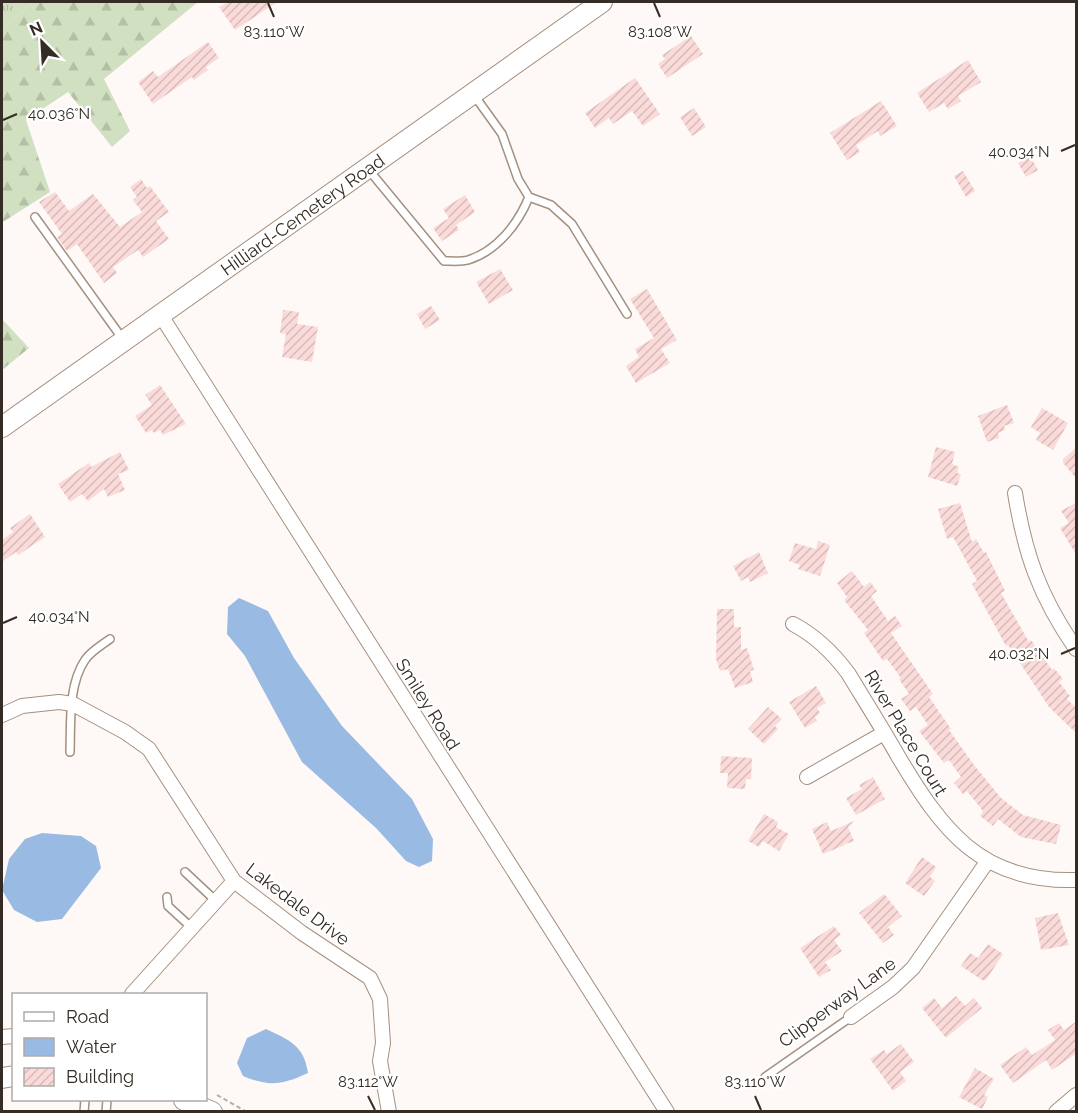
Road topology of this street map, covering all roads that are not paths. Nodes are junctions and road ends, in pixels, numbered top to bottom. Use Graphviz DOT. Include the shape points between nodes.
graph roads {
  1 [pos="602,2"];
  2 [pos="473,93"];
  3 [pos="367,168"];
  4 [pos="529,197"];
  5 [pos="35,217"];
  6 [pos="160,314"];
  7 [pos="627,314"];
  8 [pos="124,340"];
  9 [pos="2,427"];
  10 [pos="1014,493"];
  11 [pos="793,624"];
  12 [pos="110,639"];
  13 [pos="1077,649"];
  14 [pos="73,704"];
  15 [pos="2,715"];
  16 [pos="884,733"];
  17 [pos="70,752"];
  18 [pos="807,777"];
  19 [pos="987,862"];
  20 [pos="185,872"];
  21 [pos="1077,880"];
  22 [pos="234,881"];
  23 [pos="167,897"];
  24 [pos="216,901"];
  25 [pos="168,906"];
  26 [pos="159,907"];
  27 [pos="192,928"];
  28 [pos="133,993"];
  29 [pos="851,1017"];
  30 [pos="765,1077"];
  31 [pos="1077,1095"];
  32 [pos="194,1101"];
  33 [pos="214,1103"];
  34 [pos="389,1112"];
  35 [pos="667,1112"];
  36 [pos="1056,1112"];
  1 -- 2 [label="main road, Hilliard-Cemetery Road"];
  2 -- 3 [label="main road, Hilliard-Cemetery Road"];
  2 -- 4 [label="lane" via="502,134 518,179"];
  3 -- 4 [label="lane" via="444,261 467,261 495,246 521,217"];
  3 -- 6 [label="main road, Hilliard-Cemetery Road"];
  4 -- 7 [label="lane" via="551,206 572,224"];
  5 -- 8 [label="lane"];
  6 -- 8 [label="main road, Hilliard-Cemetery Road"];
  6 -- 35 [label="street, Smiley Road"];
  8 -- 9 [label="main road, Hilliard-Cemetery Road"];
  10 -- 13 [label="street" via="1041,591"];
  11 -- 16 [label="street, River Place Court" via="834,654"];
  12 -- 14 [label="lane" via="85,659"];
  14 -- 15 [label="street, Lakedale Drive" via="22,706"];
  14 -- 17 [label="lane"];
  14 -- 22 [label="street, Lakedale Drive" via="148,749"];
  16 -- 18 [label="street"];
  16 -- 19 [label="street, River Place Court" via="944,827"];
  19 -- 21 [label="street" via="1038,879"];
  19 -- 29 [label="street, Clipperway Lane" via="913,968"];
  20 -- 24 [label="lane"];
  22 -- 24 [label="street"];
  22 -- 34 [label="street, Lakedale Drive" via="370,978 380,999 380,1061"];
  23 -- 25 [label="lane"];
  24 -- 27 [label="street"];
  25 -- 26 [label="lane"];
  25 -- 27 [label="lane"];
  27 -- 28 [label="street"];
  29 -- 30 [label="lane, Clipperway Lane"];
  31 -- 36 [label="street"];
  32 -- 33 [label="main road"];
}
